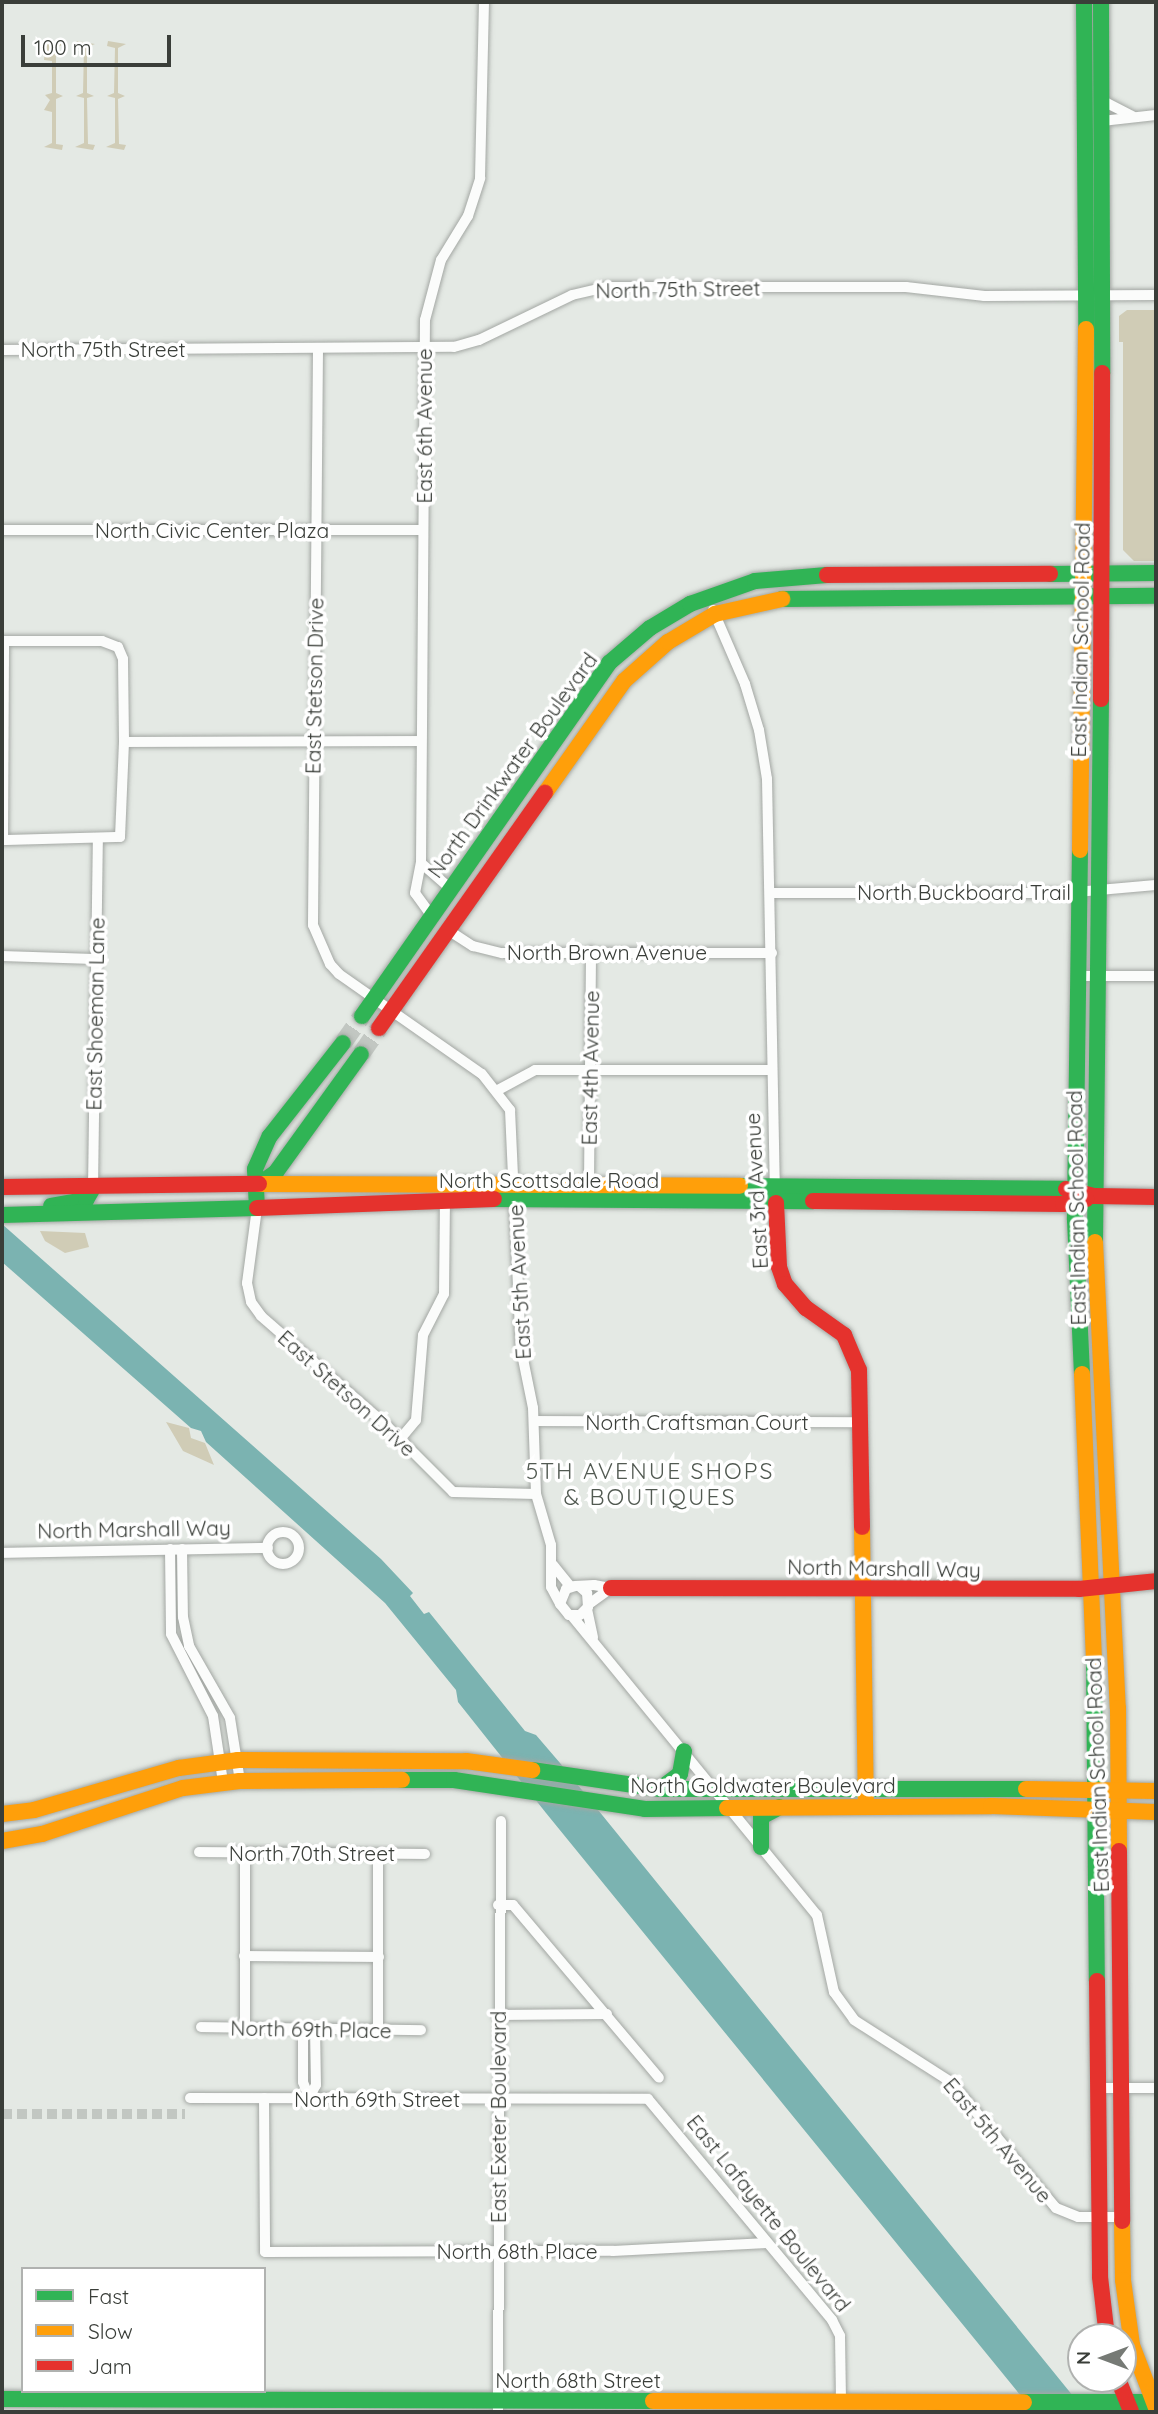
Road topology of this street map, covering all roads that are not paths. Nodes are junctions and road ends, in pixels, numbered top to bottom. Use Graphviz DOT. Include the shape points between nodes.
graph roads {
  1 [pos="484,2"];
  2 [pos="1084,2"];
  3 [pos="1101,2"];
  4 [pos="1101,100"];
  5 [pos="1156,115"];
  6 [pos="1133,116"];
  7 [pos="1102,121"];
  8 [pos="1087,295"];
  9 [pos="1156,295"];
  10 [pos="1104,296"];
  11 [pos="317,349"];
  12 [pos="424,349"];
  13 [pos="2,350"];
  14 [pos="2,530"];
  15 [pos="315,530"];
  16 [pos="423,530"];
  17 [pos="1083,571"];
  18 [pos="1102,571"];
  19 [pos="901,573"];
  20 [pos="1156,573"];
  21 [pos="706,595"];
  22 [pos="839,596"];
  23 [pos="1083,596"];
  24 [pos="1101,596"];
  25 [pos="1156,596"];
  26 [pos="715,614"];
  27 [pos="3,641"];
  28 [pos="314,740"];
  29 [pos="419,741"];
  30 [pos="124,742"];
  31 [pos="2,840"];
  32 [pos="99,840"];
  33 [pos="421,863"];
  34 [pos="1156,885"];
  35 [pos="450,888"];
  36 [pos="1098,889"];
  37 [pos="1077,892"];
  38 [pos="771,893"];
  39 [pos="431,915"];
  40 [pos="448,930"];
  41 [pos="591,951"];
  42 [pos="772,953"];
  43 [pos="2,956"];
  44 [pos="94,959"];
  45 [pos="1077,976"];
  46 [pos="1097,976"];
  47 [pos="1156,976"];
  48 [pos="372,999"];
  49 [pos="391,1011"];
  50 [pos="362,1016"];
  51 [pos="380,1028"];
  52 [pos="343,1042"];
  53 [pos="360,1054"];
  54 [pos="590,1070"];
  55 [pos="772,1070"];
  56 [pos="498,1090"];
  57 [pos="259,1184"];
  58 [pos="589,1184"];
  59 [pos="2,1187"];
  60 [pos="93,1188"];
  61 [pos="514,1191"];
  62 [pos="776,1195"];
  63 [pos="1076,1196"];
  64 [pos="1094,1196"];
  65 [pos="1156,1197"];
  66 [pos="445,1199"];
  67 [pos="257,1208"];
  68 [pos="9,1215"];
  69 [pos="1099,1366"];
  70 [pos="1081,1367"];
  71 [pos="534,1422"];
  72 [pos="860,1422"];
  73 [pos="401,1438"];
  74 [pos="536,1494"];
  75 [pos="268,1548"];
  76 [pos="176,1549"];
  77 [pos="2,1553"];
  78 [pos="553,1565"];
  79 [pos="1156,1581"];
  80 [pos="575,1587"];
  81 [pos="611,1588"];
  82 [pos="1111,1588"];
  83 [pos="863,1589"];
  84 [pos="1093,1589"];
  85 [pos="560,1604"];
  86 [pos="588,1607"];
  87 [pos="572,1616"];
  88 [pos="593,1637"];
  89 [pos="684,1751"];
  90 [pos="230,1761"];
  91 [pos="232,1781"];
  92 [pos="866,1786"];
  93 [pos="713,1788"];
  94 [pos="1094,1788"];
  95 [pos="658,1789"];
  96 [pos="1119,1789"];
  97 [pos="1156,1791"];
  98 [pos="783,1806"];
  99 [pos="866,1806"];
  100 [pos="727,1807"];
  101 [pos="1094,1809"];
  102 [pos="1119,1811"];
  103 [pos="1156,1811"];
  104 [pos="2,1814"];
  105 [pos="500,1821"];
  106 [pos="2,1840"];
  107 [pos="761,1847"];
  108 [pos="199,1853"];
  109 [pos="245,1853"];
  110 [pos="378,1854"];
  111 [pos="425,1854"];
  112 [pos="498,1905"];
  113 [pos="244,1956"];
  114 [pos="379,1957"];
  115 [pos="607,2014"];
  116 [pos="497,2015"];
  117 [pos="201,2027"];
  118 [pos="245,2027"];
  119 [pos="309,2029"];
  120 [pos="421,2030"];
  121 [pos="378,2031"];
  122 [pos="660,2078"];
  123 [pos="1097,2088"];
  124 [pos="1122,2088"];
  125 [pos="1156,2088"];
  126 [pos="190,2098"];
  127 [pos="264,2098"];
  128 [pos="309,2098"];
  129 [pos="498,2099"];
  130 [pos="648,2099"];
  131 [pos="1099,2217"];
  132 [pos="1122,2217"];
  133 [pos="767,2242"];
  134 [pos="498,2251"];
  135 [pos="1105,2323"];
  136 [pos="2,2399"];
  137 [pos="841,2401"];
  138 [pos="1156,2403"];
  139 [pos="116,2406"];
  140 [pos="498,2406"];
  141 [pos="1128,2406"];
  142 [pos="272,2407"];
  143 [pos="874,2407"];
  144 [pos="946,2407"];
  1 -- 12 [label="street, East 6th Avenue" via="480,178 468,216 430,290"];
  2 -- 8 [label="main road, East Indian School Road"];
  3 -- 4 [label="main road, East Indian School Road"];
  4 -- 6 [label="street"];
  4 -- 7 [label="main road, East Indian School Road"];
  5 -- 6 [label="street"];
  6 -- 7 [label="street"];
  7 -- 10 [label="main road, East Indian School Road"];
  8 -- 10 [label="street, North 75th Street"];
  8 -- 12 [label="street, North 75th Street" via="984,296 906,287 608,287 560,300 470,343"];
  8 -- 17 [label="main road, East Indian School Road"];
  9 -- 10 [label="street, North 75th Street"];
  10 -- 18 [label="main road, East Indian School Road"];
  11 -- 12 [label="street, North 75th Street"];
  11 -- 13 [label="street, North 75th Street"];
  11 -- 15 [label="street, East Stetson Drive"];
  12 -- 16 [label="street, East 6th Avenue"];
  14 -- 15 [label="street, North Civic Center Plaza"];
  15 -- 16 [label="street, North Civic Center Plaza"];
  15 -- 28 [label="street, East Stetson Drive"];
  16 -- 29 [label="street, East 6th Avenue"];
  17 -- 18 [label="main road, North Drinkwater Boulevard"];
  17 -- 19 [label="main road, North Drinkwater Boulevard"];
  17 -- 23 [label="main road, East Indian School Road"];
  18 -- 20 [label="main road, North Drinkwater Boulevard"];
  18 -- 24 [label="main road, East Indian School Road"];
  19 -- 21 [label="main road, North Drinkwater Boulevard" via="791,575"];
  19 -- 22 [label="main road" via="893,583 852,587"];
  21 -- 26 [label="street, East 3rd Avenue"];
  21 -- 35 [label="main road, North Drinkwater Boulevard" via="650,628 609,663"];
  22 -- 23 [label="main road, North Drinkwater Boulevard"];
  22 -- 26 [label="main road, North Drinkwater Boulevard" via="796,596"];
  23 -- 24 [label="main road, North Drinkwater Boulevard"];
  23 -- 37 [label="main road, East Indian School Road"];
  24 -- 25 [label="main road, North Drinkwater Boulevard"];
  24 -- 36 [label="main road, East Indian School Road"];
  26 -- 38 [label="street, East 3rd Avenue" via="760,730 768,794"];
  26 -- 40 [label="main road, North Drinkwater Boulevard" via="667,642 624,681"];
  27 -- 30 [label="street" via="102,641 118,647 123,659"];
  27 -- 31 [label="street"];
  28 -- 29 [label="street"];
  28 -- 30 [label="street"];
  28 -- 48 [label="street, East Stetson Drive" via="313,925 330,964"];
  29 -- 33 [label="street, East 6th Avenue"];
  30 -- 32 [label="street" via="120,837"];
  31 -- 32 [label="street"];
  32 -- 44 [label="street, East Shoeman Lane"];
  33 -- 35 [label="street"];
  33 -- 39 [label="street, East 6th Avenue" via="415,893"];
  34 -- 36 [label="street, North Buckboard Trail"];
  35 -- 39 [label="main road, North Drinkwater Boulevard"];
  36 -- 37 [label="street, North Buckboard Trail"];
  36 -- 46 [label="main road, East Indian School Road"];
  37 -- 38 [label="street, North Buckboard Trail"];
  37 -- 45 [label="main road, East Indian School Road"];
  38 -- 42 [label="street, East 3rd Avenue"];
  39 -- 48 [label="main road, North Drinkwater Boulevard"];
  40 -- 41 [label="street, North Brown Avenue" via="487,951"];
  40 -- 49 [label="main road, North Drinkwater Boulevard"];
  41 -- 42 [label="street, North Brown Avenue"];
  41 -- 54 [label="street, East 4th Avenue"];
  42 -- 55 [label="street, East 3rd Avenue"];
  43 -- 44 [label="street"];
  44 -- 60 [label="street, East Shoeman Lane"];
  45 -- 46 [label="street"];
  45 -- 63 [label="main road, East Indian School Road"];
  46 -- 47 [label="street"];
  46 -- 64 [label="main road, East Indian School Road"];
  48 -- 49 [label="street, East Stetson Drive"];
  48 -- 50 [label="main road, North Drinkwater Boulevard"];
  49 -- 51 [label="main road, North Drinkwater Boulevard"];
  49 -- 56 [label="street, East 5th Avenue"];
  52 -- 57 [label="main road" via="270,1136 255,1169"];
  53 -- 57 [label="main road" via="275,1172"];
  54 -- 55 [label="street"];
  54 -- 56 [label="street" via="535,1070"];
  54 -- 58 [label="street, East 4th Avenue"];
  55 -- 62 [label="street, East 3rd Avenue"];
  56 -- 61 [label="street, East 5th Avenue" via="513,1119"];
  57 -- 60 [label="main road, North Scottsdale Road"];
  57 -- 61 [label="main road, North Scottsdale Road"];
  57 -- 67 [label="main road"];
  58 -- 61 [label="main road, North Scottsdale Road"];
  58 -- 62 [label="main road, North Scottsdale Road"];
  59 -- 60 [label="main road, North Scottsdale Road"];
  60 -- 68 [label="main road" via="80,1202"];
  61 -- 62 [label="main road, North Scottsdale Road"];
  61 -- 66 [label="main road, North Scottsdale Road"];
  61 -- 71 [label="street, East 5th Avenue" via="521,1349"];
  62 -- 63 [label="main road, North Scottsdale Road"];
  62 -- 72 [label="main road, East 3rd Avenue" via="781,1275 800,1303 850,1344 859,1370"];
  63 -- 64 [label="main road, North Scottsdale Road"];
  63 -- 70 [label="main road, East Indian School Road"];
  64 -- 65 [label="main road, North Scottsdale Road"];
  64 -- 69 [label="main road, East Indian School Road"];
  66 -- 67 [label="main road, North Scottsdale Road"];
  66 -- 73 [label="street" via="444,1294 423,1335 416,1420"];
  67 -- 68 [label="main road, North Scottsdale Road"];
  67 -- 73 [label="street, East Stetson Drive" via="247,1283 251,1302 261,1316"];
  69 -- 70 [label="main road"];
  69 -- 82 [label="main road, East Indian School Road"];
  70 -- 84 [label="main road, East Indian School Road"];
  71 -- 72 [label="street, North Craftsman Court"];
  71 -- 74 [label="street, East 5th Avenue"];
  72 -- 83 [label="main road, East 3rd Avenue"];
  73 -- 74 [label="street, East Stetson Drive" via="453,1492"];
  74 -- 78 [label="street, East 5th Avenue" via="550,1537"];
  75 -- 76 [label="street, North Marshall Way"];
  76 -- 77 [label="street, North Marshall Way"];
  76 -- 90 [label="street" via="189,1646 230,1718"];
  76 -- 90 [label="street" via="171,1634 213,1716"];
  78 -- 80 [label="street"];
  78 -- 85 [label="street, East 5th Avenue" via="551,1587"];
  79 -- 82 [label="main road, North Marshall Way"];
  80 -- 81 [label="street, North Marshall Way"];
  80 -- 85 [label="street" via="562,1593"];
  80 -- 86 [label="street" via="587,1593"];
  81 -- 83 [label="main road, North Marshall Way"];
  81 -- 86 [label="street"];
  82 -- 84 [label="main road, North Marshall Way"];
  82 -- 96 [label="main road, East Indian School Road"];
  83 -- 84 [label="main road, North Marshall Way"];
  83 -- 92 [label="main road, East 3rd Avenue"];
  84 -- 94 [label="main road, East Indian School Road"];
  85 -- 87 [label="street"];
  86 -- 87 [label="street"];
  86 -- 88 [label="street, East 5th Avenue"];
  87 -- 88 [label="street, East 5th Avenue"];
  88 -- 89 [label="street, East 5th Avenue"];
  89 -- 93 [label="street, East 5th Avenue"];
  89 -- 95 [label="main road" via="680,1774"];
  90 -- 91 [label="street"];
  90 -- 91 [label="street"];
  90 -- 95 [label="main road, North Goldwater Boulevard" via="424,1759"];
  90 -- 104 [label="main road, North Goldwater Boulevard" via="179,1768 34,1810"];
  91 -- 100 [label="main road, North Goldwater Boulevard" via="454,1780 645,1809"];
  91 -- 106 [label="main road, North Goldwater Boulevard" via="183,1787 42,1834"];
  92 -- 93 [label="main road, North Goldwater Boulevard"];
  92 -- 94 [label="main road, North Goldwater Boulevard"];
  92 -- 99 [label="main road, East 3rd Avenue"];
  93 -- 95 [label="main road, North Goldwater Boulevard"];
  93 -- 100 [label="street, East 5th Avenue"];
  94 -- 96 [label="main road, North Goldwater Boulevard"];
  94 -- 101 [label="main road, East Indian School Road"];
  96 -- 97 [label="main road, North Goldwater Boulevard"];
  96 -- 102 [label="main road, East Indian School Road"];
  98 -- 99 [label="main road, North Goldwater Boulevard"];
  98 -- 100 [label="main road, North Goldwater Boulevard"];
  98 -- 107 [label="main road" via="761,1817"];
  99 -- 101 [label="main road, North Goldwater Boulevard"];
  100 -- 107 [label="street, East 5th Avenue"];
  101 -- 102 [label="main road, North Goldwater Boulevard"];
  101 -- 123 [label="main road, East Indian School Road"];
  102 -- 103 [label="main road, North Goldwater Boulevard"];
  102 -- 124 [label="main road, East Indian School Road"];
  105 -- 112 [label="street, East Exeter Boulevard"];
  107 -- 131 [label="street, East 5th Avenue" via="817,1916 834,1992 854,2020 951,2082 1056,2208 1078,2217"];
  108 -- 109 [label="street, North 70th Street"];
  109 -- 110 [label="street, North 70th Street"];
  109 -- 113 [label="street"];
  110 -- 111 [label="street, North 70th Street"];
  110 -- 114 [label="street"];
  112 -- 115 [label="street" via="513,1905"];
  112 -- 116 [label="street, East Exeter Boulevard"];
  113 -- 114 [label="street"];
  113 -- 118 [label="street"];
  114 -- 121 [label="street"];
  115 -- 116 [label="street"];
  115 -- 122 [label="street"];
  116 -- 129 [label="street, East Exeter Boulevard"];
  117 -- 118 [label="street, North 69th Place"];
  118 -- 119 [label="street, North 69th Place"];
  119 -- 121 [label="street, North 69th Place"];
  119 -- 128 [label="street" via="303,2082"];
  120 -- 121 [label="street, North 69th Place"];
  123 -- 124 [label="street"];
  123 -- 131 [label="main road, East Indian School Road"];
  124 -- 125 [label="street"];
  124 -- 132 [label="main road, East Indian School Road"];
  126 -- 127 [label="street, North 69th Street"];
  127 -- 128 [label="street, North 69th Street"];
  127 -- 134 [label="street, North 68th Place" via="265,2252"];
  128 -- 129 [label="street, North 69th Street"];
  129 -- 130 [label="street, North 69th Street"];
  129 -- 134 [label="street, East Exeter Boulevard"];
  130 -- 133 [label="street, East Lafayette Boulevard"];
  131 -- 132 [label="street, East 5th Avenue"];
  131 -- 135 [label="main road, East Indian School Road"];
  132 -- 138 [label="main road, East Indian School Road" via="1132,2345"];
  133 -- 134 [label="street, North 68th Place" via="737,2247"];
  133 -- 137 [label="street, East Lafayette Boulevard" via="819,2303 840,2336"];
  134 -- 140 [label="street, East Exeter Boulevard"];
  136 -- 139 [label="main road, North 68th Street"];
  137 -- 140 [label="main road, North 68th Street"];
  137 -- 143 [label="main road, North 68th Street"];
  138 -- 141 [label="main road, North 68th Street"];
  139 -- 142 [label="main road, North 68th Street"];
  140 -- 142 [label="main road, North 68th Street"];
  141 -- 144 [label="main road, North 68th Street" via="1087,2400 1020,2400"];
  143 -- 144 [label="main road, North 68th Street"];
}
